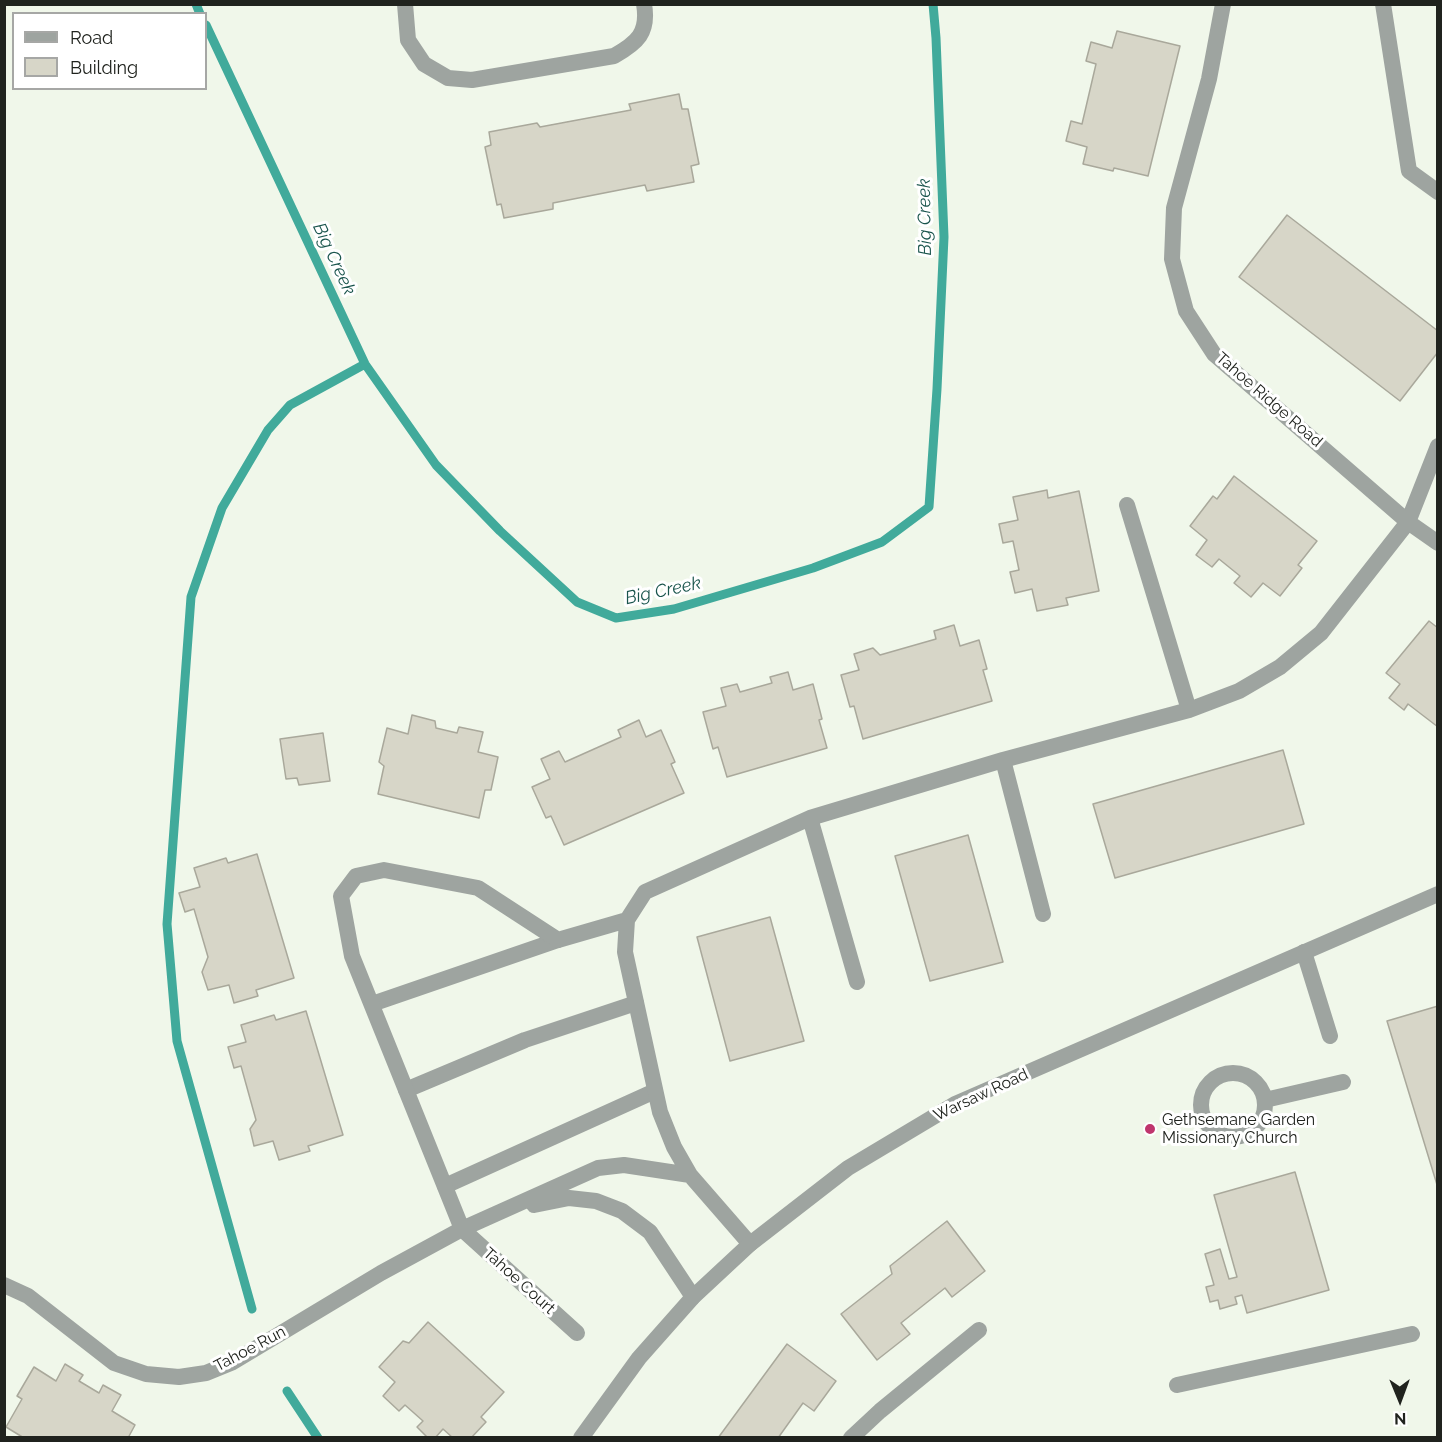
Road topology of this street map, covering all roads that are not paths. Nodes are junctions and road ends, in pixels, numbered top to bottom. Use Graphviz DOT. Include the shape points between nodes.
graph roads {
  1 [pos="405,4"];
  2 [pos="644,4"];
  3 [pos="1223,4"];
  4 [pos="1383,4"];
  5 [pos="1437,192"];
  6 [pos="1437,446"];
  7 [pos="1127,505"];
  8 [pos="1408,522"];
  9 [pos="1437,543"];
  10 [pos="1189,710"];
  11 [pos="1003,760"];
  12 [pos="810,818"];
  13 [pos="1437,894"];
  14 [pos="1043,914"];
  15 [pos="627,920"];
  16 [pos="558,940"];
  17 [pos="1304,952"];
  18 [pos="857,982"];
  19 [pos="636,1003"];
  20 [pos="372,1004"];
  21 [pos="1330,1036"];
  22 [pos="1343,1082"];
  23 [pos="406,1090"];
  24 [pos="655,1091"];
  25 [pos="1265,1100"];
  26 [pos="690,1175"];
  27 [pos="445,1186"];
  28 [pos="462,1229"];
  29 [pos="750,1244"];
  30 [pos="4,1285"];
  31 [pos="693,1297"];
  32 [pos="979,1330"];
  33 [pos="577,1333"];
  34 [pos="1412,1334"];
  35 [pos="1177,1385"];
  36 [pos="581,1437"];
  37 [pos="851,1437"];
  1 -- 2 [label="street" via="408,40 424,64 448,78 472,81 614,56 634,45 644,28"];
  3 -- 8 [label="street, Tahoe Ridge Road" via="1209,79 1174,208 1172,259 1186,311 1214,354"];
  4 -- 5 [label="street" via="1409,171"];
  6 -- 8 [label="street"];
  7 -- 10 [label="street"];
  8 -- 9 [label="street, Tahoe Ridge Road"];
  8 -- 10 [label="street" via="1322,633 1280,667 1239,691"];
  10 -- 11 [label="street"];
  11 -- 12 [label="street"];
  11 -- 14 [label="street"];
  12 -- 15 [label="street" via="645,891"];
  12 -- 18 [label="street"];
  13 -- 17 [label="street, Warsaw Road"];
  15 -- 16 [label="street"];
  15 -- 19 [label="street" via="626,952"];
  16 -- 20 [label="street"];
  16 -- 20 [label="street" via="478,888 384,870 356,876 341,896 352,956"];
  17 -- 21 [label="street"];
  17 -- 29 [label="street, Warsaw Road" via="955,1104 848,1167"];
  19 -- 23 [label="street" via="525,1040"];
  19 -- 24 [label="street"];
  20 -- 23 [label="street"];
  22 -- 25 [label="street"];
  23 -- 27 [label="street"];
  24 -- 26 [label="street" via="674,1148"];
  24 -- 27 [label="street"];
  26 -- 28 [label="street, Tahoe Run" via="624,1165 598,1168"];
  26 -- 29 [label="street"];
  27 -- 28 [label="street"];
  28 -- 30 [label="street, Tahoe Run" via="233,1362 206,1373 179,1377 146,1374 114,1363 28,1296"];
  28 -- 31 [label="street, Tahoe Run" via="544,1201 596,1201 622,1211 650,1232"];
  28 -- 33 [label="street, Tahoe Court"];
  29 -- 31 [label="street, Warsaw Road"];
  31 -- 36 [label="street, Warsaw Road" via="639,1358"];
  32 -- 37 [label="street"];
  34 -- 35 [label="street"];
}
